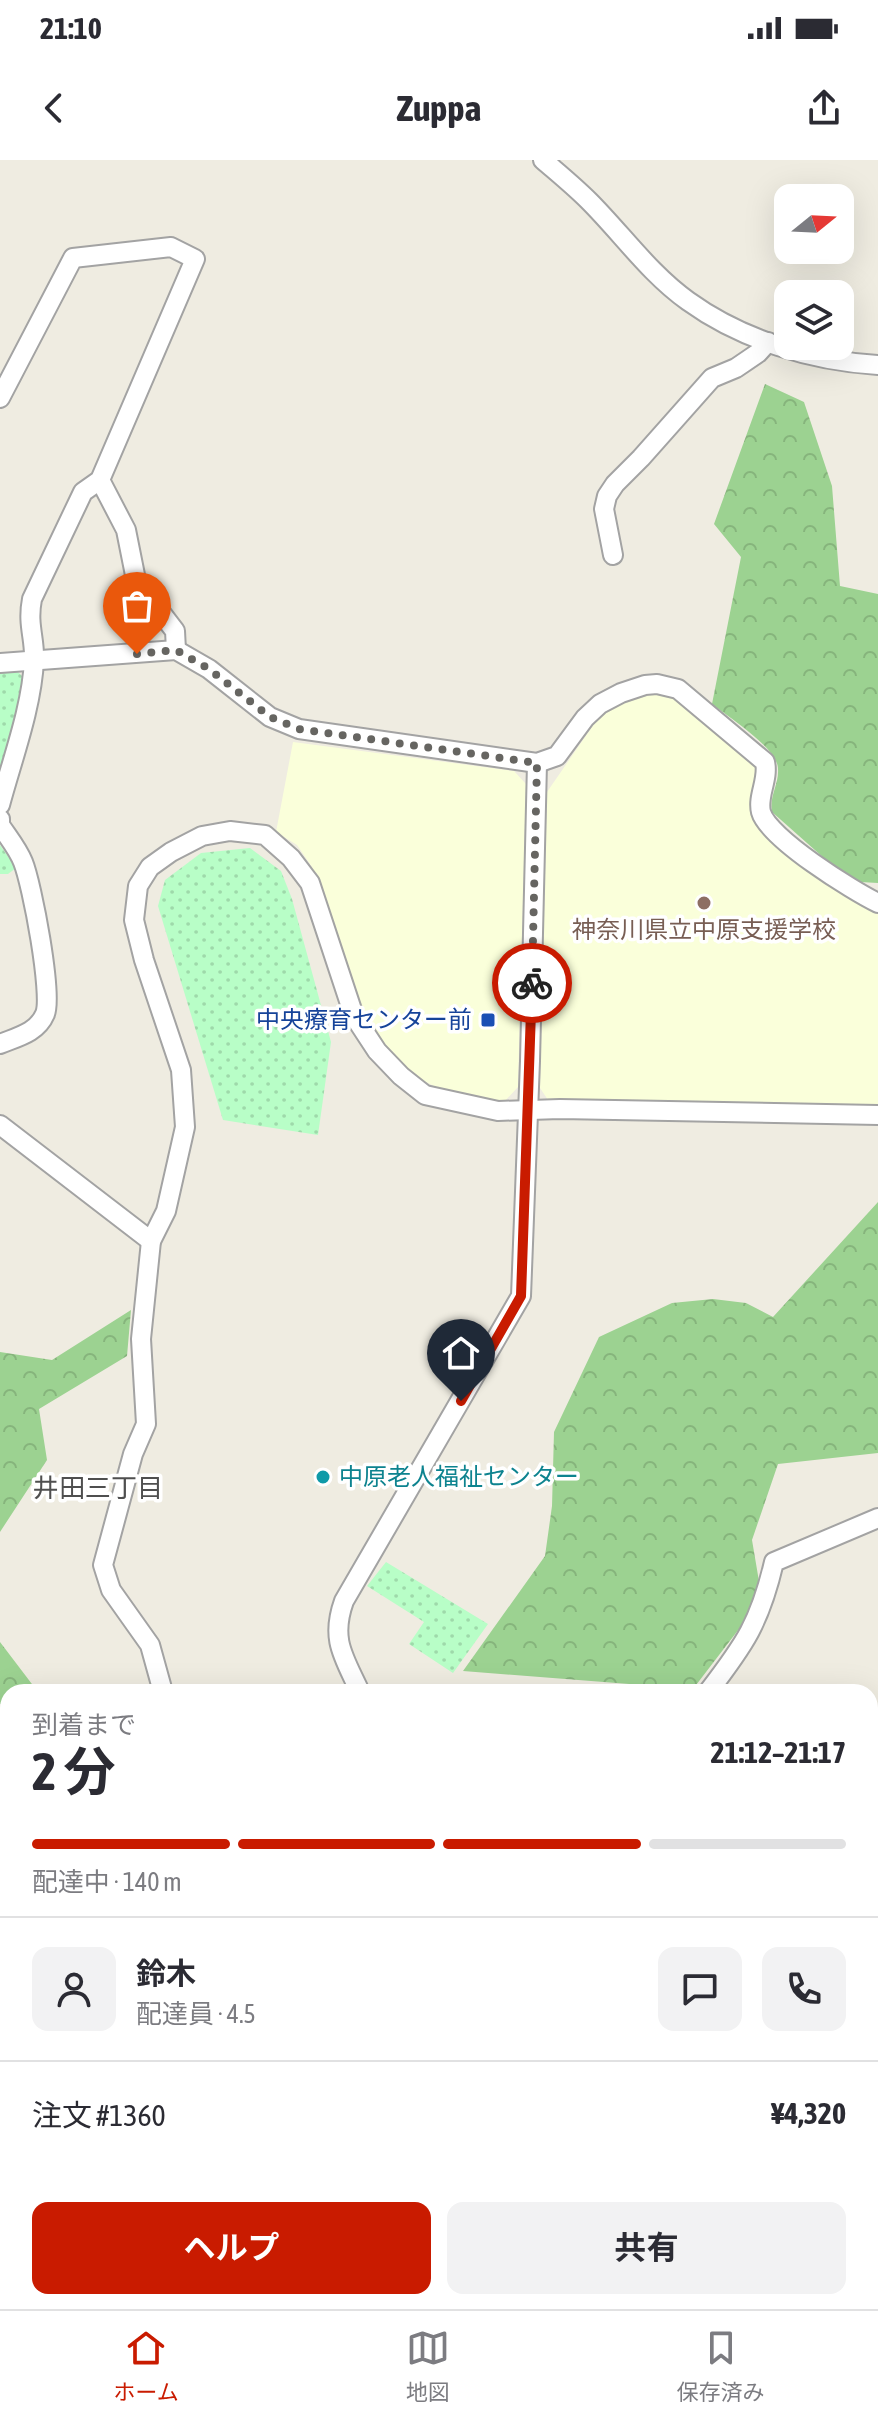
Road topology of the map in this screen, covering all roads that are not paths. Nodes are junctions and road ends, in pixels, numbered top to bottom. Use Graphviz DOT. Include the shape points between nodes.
graph roads {
  1 [pos="543,160"];
  2 [pos="768,342"];
  3 [pos="878,365"];
  4 [pos="0,398"];
  5 [pos="100,480"];
  6 [pos="613,555"];
  7 [pos="176,650"];
  8 [pos="34,658"];
  9 [pos="0,663"];
  10 [pos="537,763"];
  11 [pos="0,805"];
  12 [pos="0,819"];
  13 [pos="878,903"];
  14 [pos="0,1044"];
  15 [pos="529,1111"];
  16 [pos="878,1115"];
  17 [pos="0,1125"];
  18 [pos="151,1241"];
  19 [pos="878,1518"];
  20 [pos="161,1684"];
  21 [pos="357,1684"];
  22 [pos="714,1684"];
  1 -- 2 [label="street" via="688,301"];
  2 -- 3 [label="street" via="840,363"];
  2 -- 6 [label="street" via="736,368 712,378 615,484 604,509"];
  4 -- 5 [label="street" via="73,258 171,247 195,259"];
  5 -- 7 [label="street" via="126,530 136,580 175,631"];
  5 -- 8 [label="street" via="83,492 32,599 28,618"];
  7 -- 8 [label="street"];
  7 -- 10 [label="street" via="270,717 299,729"];
  8 -- 9 [label="street"];
  8 -- 11 [label="street"];
  10 -- 13 [label="street" via="557,756 600,704 645,685 678,689 765,762 760,806 767,823 829,876"];
  10 -- 15 [label="street"];
  12 -- 14 [label="street" via="23,862 48,1004 38,1026"];
  15 -- 16 [label="street"];
  15 -- 18 [label="street" via="498,1111 425,1095 401,1076 354,1016 310,883 291,858 265,835 230,831 202,836 150,867 138,886 134,920 181,1070 185,1127 166,1211"];
  15 -- 21 [label="street" via="521,1296 344,1601 336,1622"];
  17 -- 18 [label="street"];
  18 -- 20 [label="street" via="141,1339 146,1424 103,1565 111,1590 150,1645"];
  19 -- 22 [label="street" via="774,1562 752,1632"];
}
